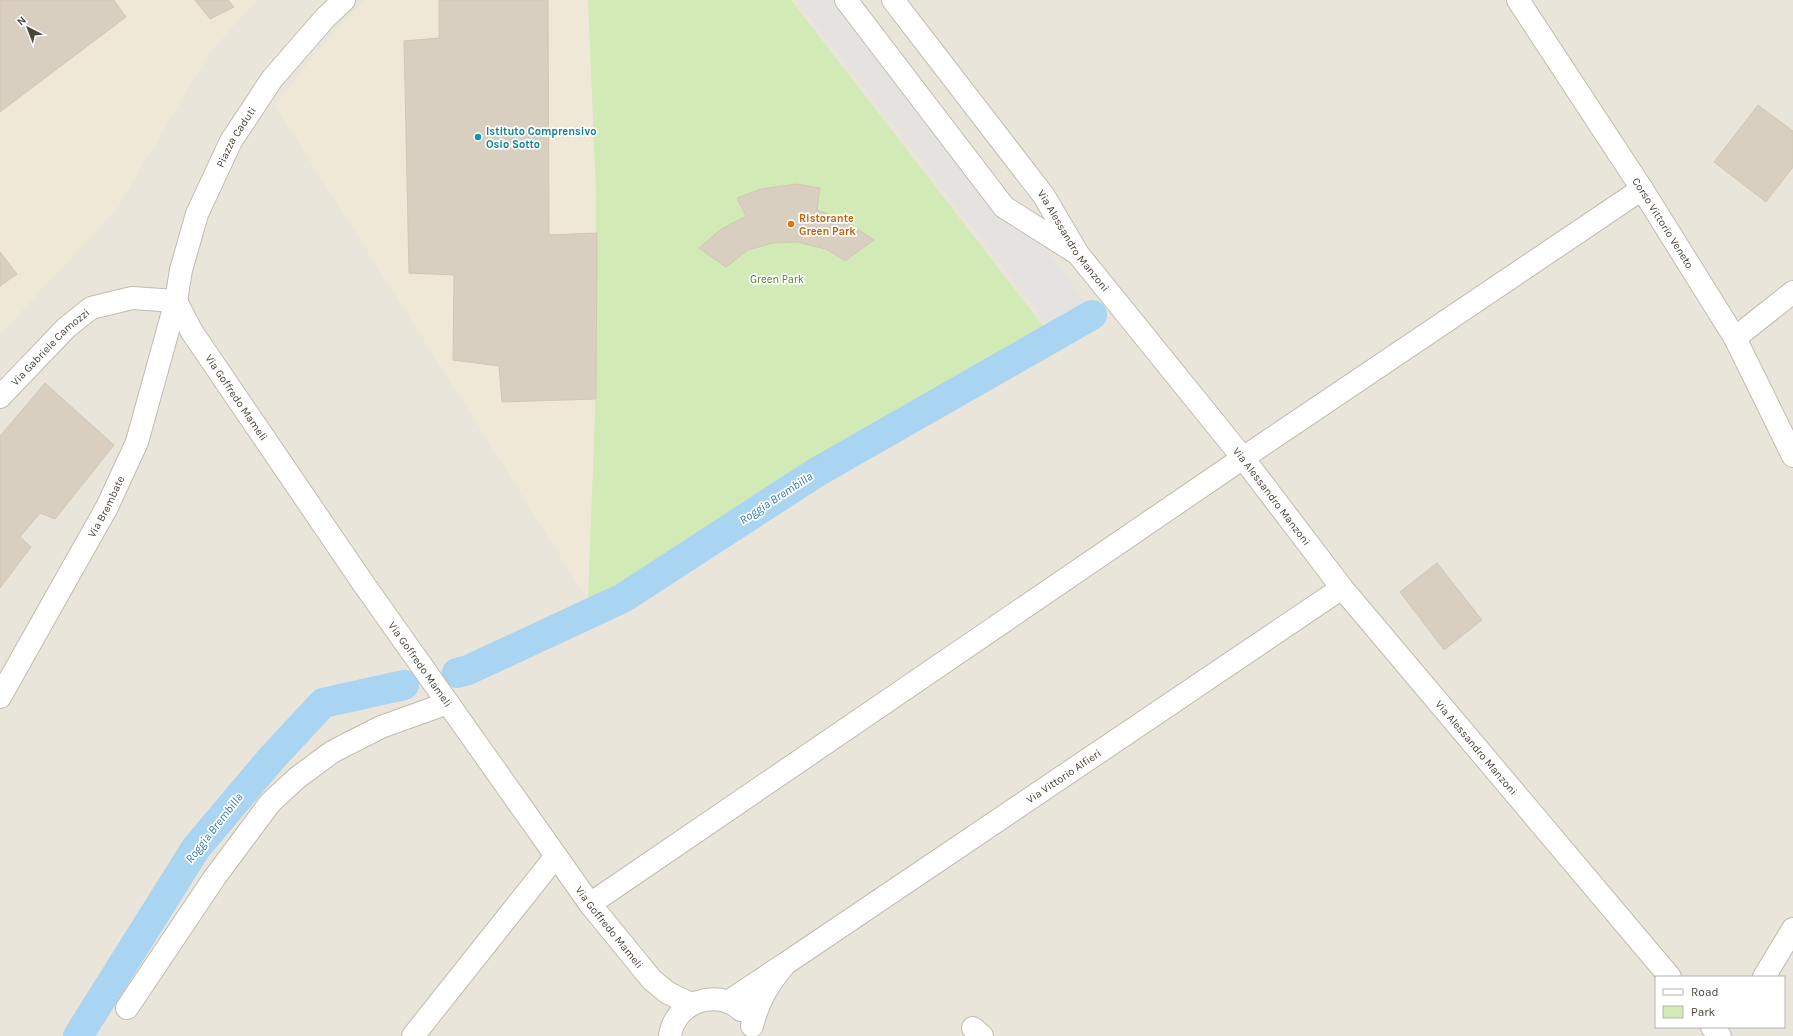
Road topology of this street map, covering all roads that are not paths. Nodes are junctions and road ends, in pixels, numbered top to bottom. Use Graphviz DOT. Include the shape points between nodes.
graph roads {
  1 [pos="344,0"];
  2 [pos="846,0"];
  3 [pos="893,0"];
  4 [pos="1518,0"];
  5 [pos="1642,189"];
  6 [pos="1078,254"];
  7 [pos="1793,292"];
  8 [pos="176,301"];
  9 [pos="1735,338"];
  10 [pos="0,397"];
  11 [pos="1793,456"];
  12 [pos="1243,458"];
  13 [pos="1342,588"];
  14 [pos="0,697"];
  15 [pos="448,703"];
  16 [pos="556,856"];
  17 [pos="590,904"];
  18 [pos="1793,929"];
  19 [pos="785,964"];
  20 [pos="1669,976"];
  21 [pos="1765,976"];
  22 [pos="728,1002"];
  23 [pos="691,1004"];
  24 [pos="127,1008"];
  25 [pos="1713,1028"];
  26 [pos="753,1031"];
  27 [pos="413,1036"];
  28 [pos="670,1036"];
  29 [pos="1720,1036"];
  1 -- 8 [label="street, Piazza Caduti" via="272,79 231,141 197,214 181,270"];
  2 -- 6 [label="street" via="1004,207"];
  3 -- 6 [label="street, Via Alessandro Manzoni" via="1044,196"];
  4 -- 5 [label="street, Corso Vittorio Veneto"];
  5 -- 9 [label="street, Corso Vittorio Veneto"];
  5 -- 12 [label="street"];
  6 -- 12 [label="street, Via Alessandro Manzoni"];
  7 -- 9 [label="street"];
  8 -- 10 [label="street, Via Gabriele Camozzi" via="132,298 91,308 66,328"];
  8 -- 14 [label="street, Via Brembate" via="137,442 107,507"];
  8 -- 15 [label="street, Via Goffredo Mameli" via="192,332"];
  9 -- 11 [label="street, Corso Vittorio Veneto"];
  12 -- 13 [label="street, Via Alessandro Manzoni"];
  12 -- 17 [label="street"];
  13 -- 19 [label="street, Via Vittorio Alfieri"];
  13 -- 20 [label="street, Via Alessandro Manzoni"];
  15 -- 16 [label="street, Via Goffredo Mameli"];
  15 -- 24 [label="street" via="381,727 332,752 297,778 270,803 215,877"];
  16 -- 17 [label="street, Via Goffredo Mameli"];
  16 -- 27 [label="street"];
  17 -- 23 [label="street, Via Goffredo Mameli" via="652,980"];
  18 -- 21 [label="street"];
  19 -- 22 [label="street, Via Vittorio Alfieri"];
  19 -- 26 [label="street, Via Vittorio Alfieri" via="768,984 757,1006"];
  22 -- 23 [label="street" via="716,999"];
  22 -- 26 [label="street" via="746,1016"];
  23 -- 28 [label="street" via="674,1022"];
  25 -- 29 [label="street"];
}
